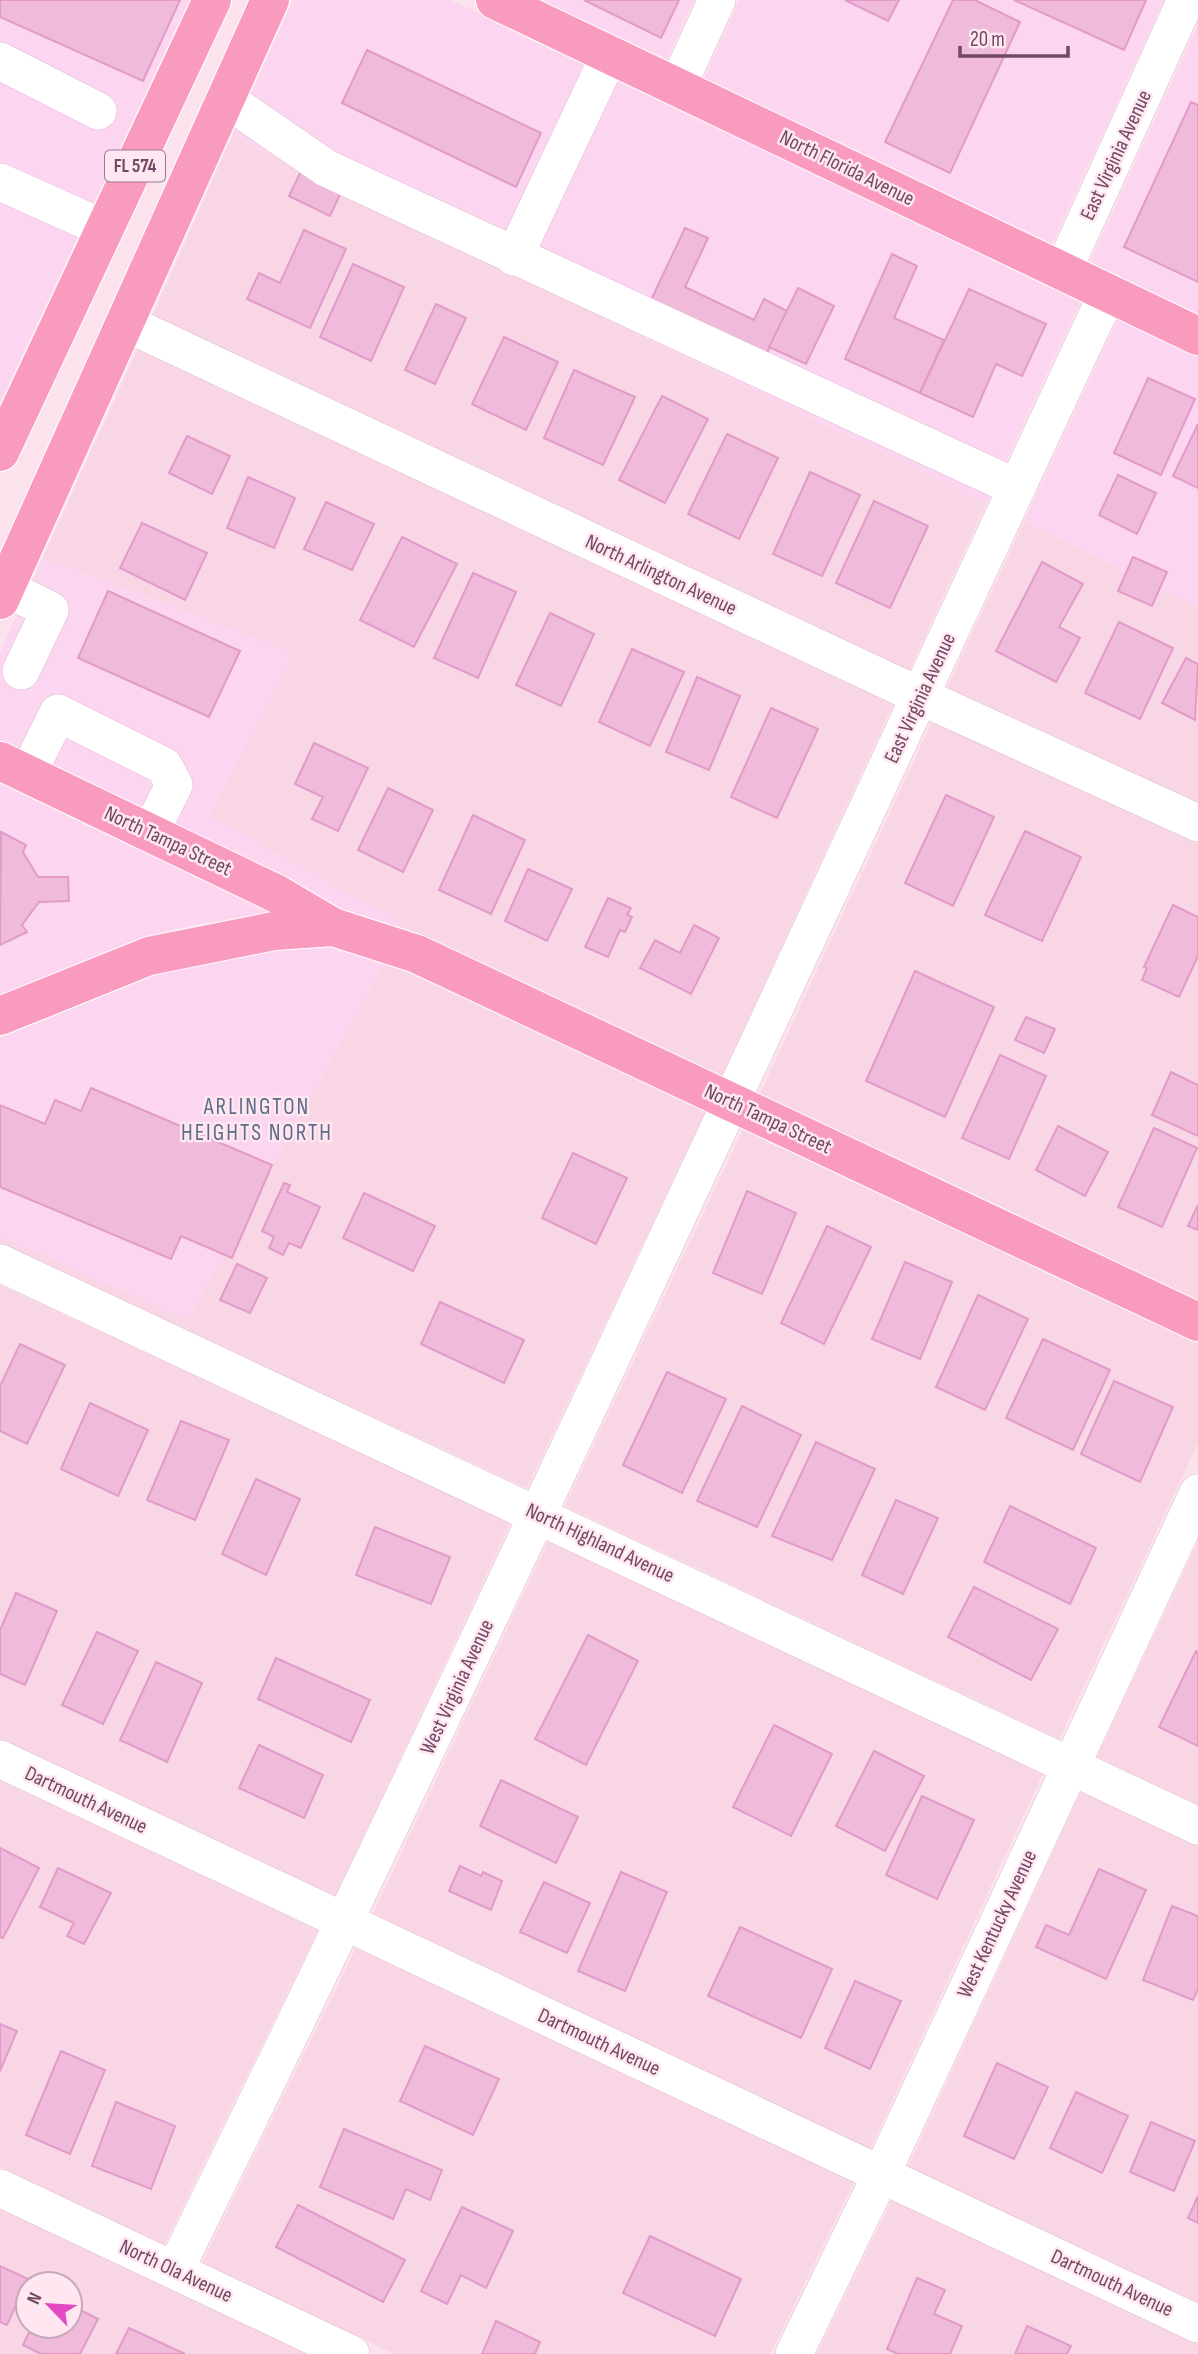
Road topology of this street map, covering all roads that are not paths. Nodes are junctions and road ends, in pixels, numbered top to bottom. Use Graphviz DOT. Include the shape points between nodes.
graph roads {
  1 [pos="212,0"];
  2 [pos="270,0"];
  3 [pos="495,0"];
  4 [pos="717,0"];
  5 [pos="1186,0"];
  6 [pos="610,54"];
  7 [pos="0,61"];
  8 [pos="678,85"];
  9 [pos="227,100"];
  10 [pos="98,111"];
  11 [pos="0,182"];
  12 [pos="105,229"];
  13 [pos="514,257"];
  14 [pos="1062,273"];
  15 [pos="1107,294"];
  16 [pos="126,323"];
  17 [pos="1198,336"];
  18 [pos="0,452"];
  19 [pos="1017,488"];
  20 [pos="3,594"];
  21 [pos="10,665"];
  22 [pos="920,696"];
  23 [pos="58,713"];
  24 [pos="14,768"];
  25 [pos="1198,823"];
  26 [pos="150,833"];
  27 [pos="334,927"];
  28 [pos="0,1016"];
  29 [pos="733,1102"];
  30 [pos="0,1263"];
  31 [pos="1198,1322"];
  32 [pos="1198,1493"];
  33 [pos="538,1514"];
  34 [pos="0,1759"];
  35 [pos="1070,1765"];
  36 [pos="1198,1826"];
  37 [pos="346,1922"];
  38 [pos="881,2175"];
  39 [pos="0,2188"];
  40 [pos="175,2270"];
  41 [pos="1198,2324"];
  42 [pos="338,2351"];
  43 [pos="794,2354"];
  1 -- 12 [label="main road, FL 574"];
  2 -- 9 [label="main road, FL 574"];
  3 -- 6 [label="main road, North Florida Avenue"];
  4 -- 8 [label="street"];
  5 -- 14 [label="street, East Virginia Avenue"];
  6 -- 8 [label="main road, North Florida Avenue"];
  6 -- 13 [label="street"];
  7 -- 10 [label="street"];
  8 -- 14 [label="main road, North Florida Avenue"];
  9 -- 13 [label="street" via="326,168"];
  9 -- 16 [label="main road, FL 574"];
  11 -- 12 [label="street"];
  12 -- 18 [label="main road, FL 574"];
  13 -- 19 [label="street"];
  14 -- 15 [label="main road, North Florida Avenue"];
  15 -- 17 [label="main road, North Florida Avenue"];
  15 -- 19 [label="street, East Virginia Avenue"];
  16 -- 20 [label="main road, FL 574"];
  16 -- 22 [label="street, North Arlington Avenue"];
  19 -- 22 [label="street, East Virginia Avenue"];
  20 -- 21 [label="street" via="50,610"];
  21 -- 23 [label="street"];
  22 -- 25 [label="street, North Arlington Avenue"];
  22 -- 29 [label="street, East Virginia Avenue"];
  23 -- 24 [label="street"];
  23 -- 26 [label="street" via="164,765 174,785"];
  24 -- 26 [label="main road, North Tampa Street"];
  26 -- 27 [label="main road, North Tampa Street"];
  27 -- 28 [label="main road, North Tampa Street" via="274,931 149,956"];
  27 -- 29 [label="main road, North Tampa Street" via="417,954"];
  29 -- 31 [label="main road, North Tampa Street"];
  29 -- 33 [label="street, West Virginia Avenue"];
  30 -- 33 [label="street, North Highland Avenue"];
  32 -- 35 [label="street, West Kentucky Avenue"];
  33 -- 35 [label="street, North Highland Avenue"];
  33 -- 37 [label="street, West Virginia Avenue"];
  34 -- 37 [label="street, Dartmouth Avenue"];
  35 -- 36 [label="street, North Highland Avenue"];
  35 -- 38 [label="street, West Kentucky Avenue"];
  37 -- 38 [label="street, Dartmouth Avenue"];
  37 -- 40 [label="street, West Virginia Avenue"];
  38 -- 41 [label="street, Dartmouth Avenue"];
  38 -- 43 [label="street, West Kentucky Avenue"];
  39 -- 40 [label="street, North Ola Avenue"];
  40 -- 42 [label="street, North Ola Avenue"];
}
